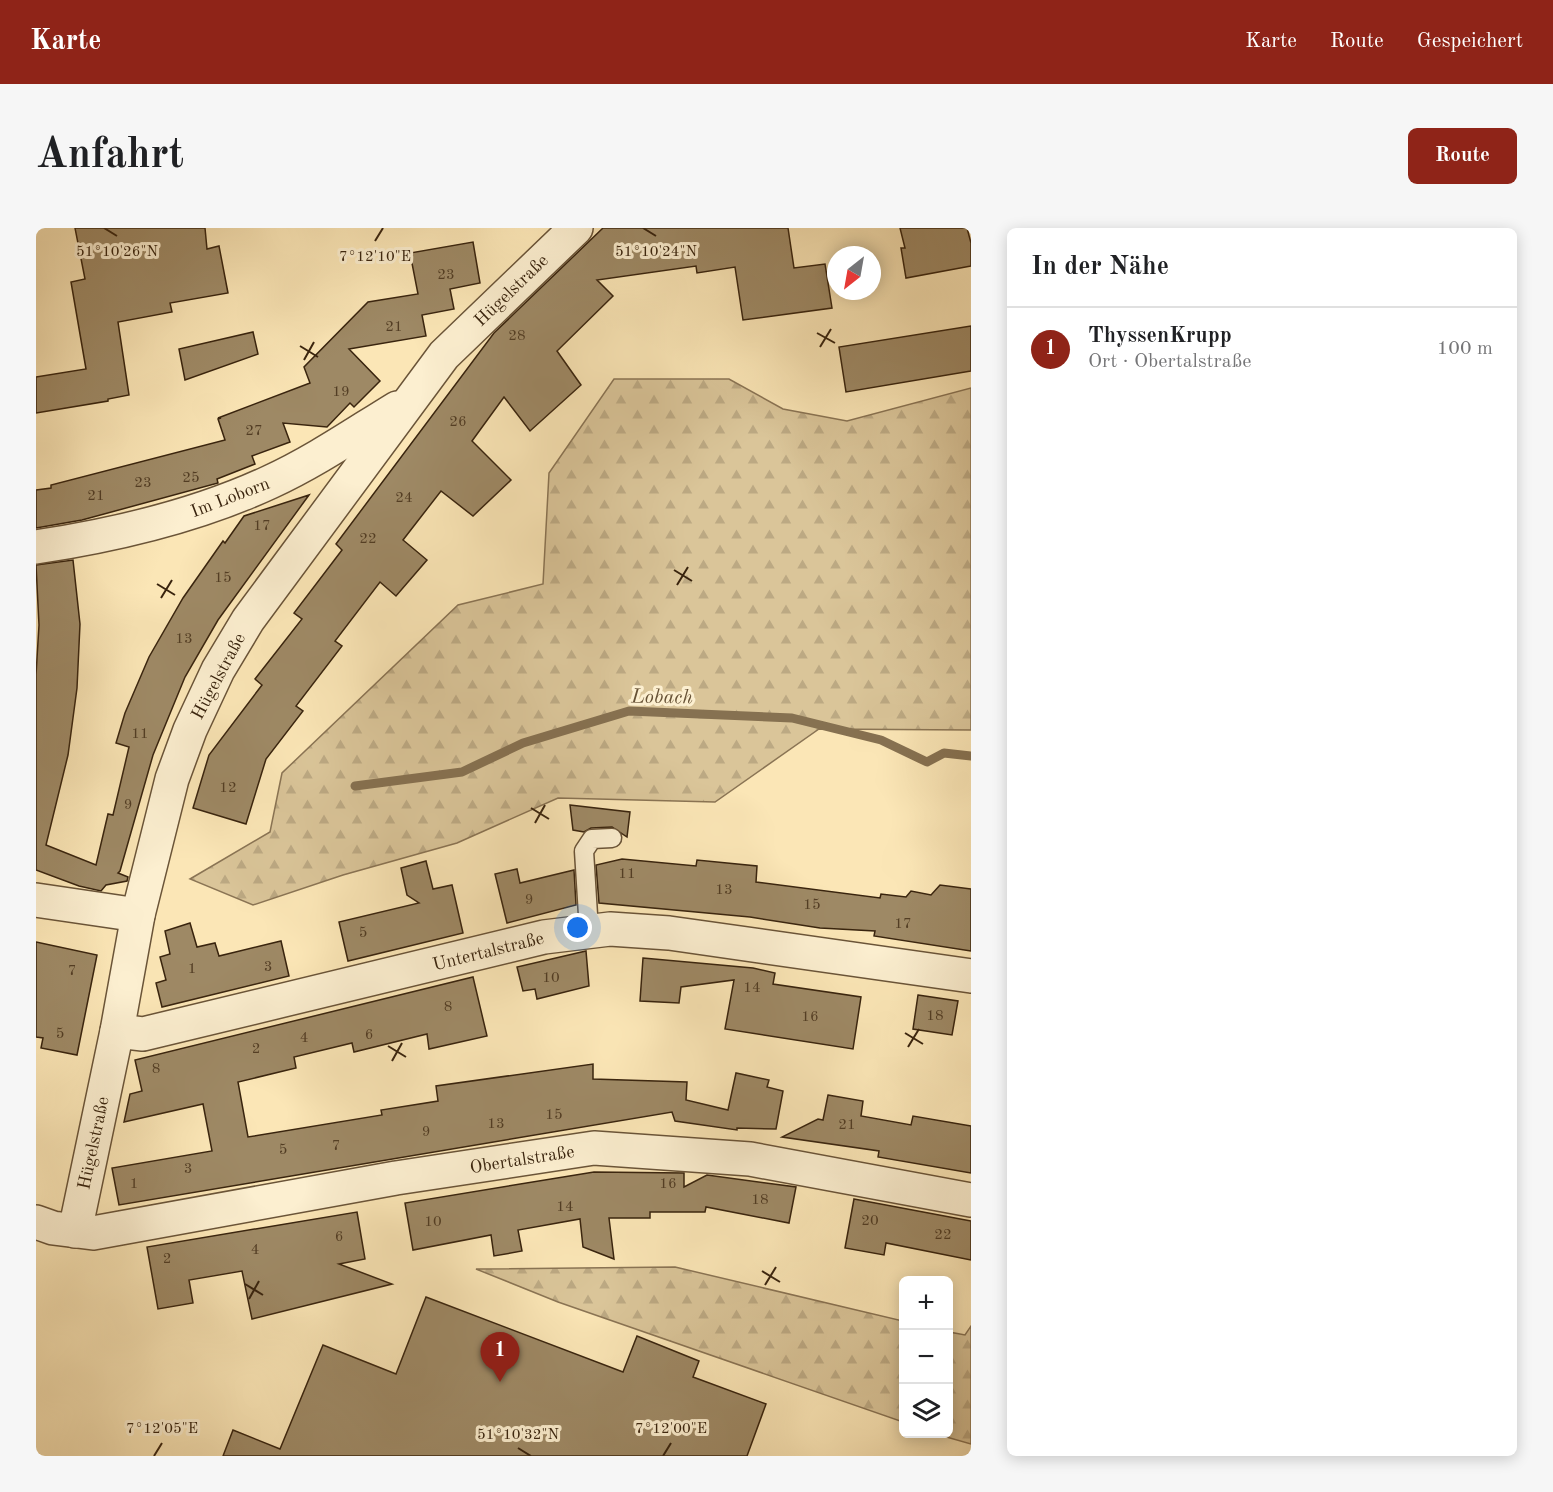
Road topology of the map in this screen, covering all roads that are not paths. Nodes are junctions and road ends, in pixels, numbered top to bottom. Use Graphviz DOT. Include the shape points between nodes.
graph roads {
  1 [pos="576,228"];
  2 [pos="407,402"];
  3 [pos="36,547"];
  4 [pos="612,838"];
  5 [pos="36,900"];
  6 [pos="138,915"];
  7 [pos="589,931"];
  8 [pos="971,976"];
  9 [pos="117,1032"];
  10 [pos="971,1200"];
  11 [pos="36,1222"];
  12 [pos="75,1232"];
  1 -- 2 [label="street, Hügelstraße" via="444,355"];
  2 -- 3 [label="street, Im Loborn" via="272,482 206,509 126,530"];
  2 -- 6 [label="street, Hügelstraße" via="248,620 218,670 172,779"];
  4 -- 7 [label="lane" via="592,839 584,850"];
  5 -- 6 [label="street"];
  6 -- 9 [label="street, Hügelstraße"];
  7 -- 8 [label="street, Untertalstraße" via="669,933"];
  7 -- 9 [label="street, Untertalstraße" via="544,937 143,1034"];
  9 -- 12 [label="street, Hügelstraße"];
  10 -- 12 [label="street, Obertalstraße" via="750,1159 594,1148 396,1178 93,1233"];
  11 -- 12 [label="street, Obertalstraße"];
}
